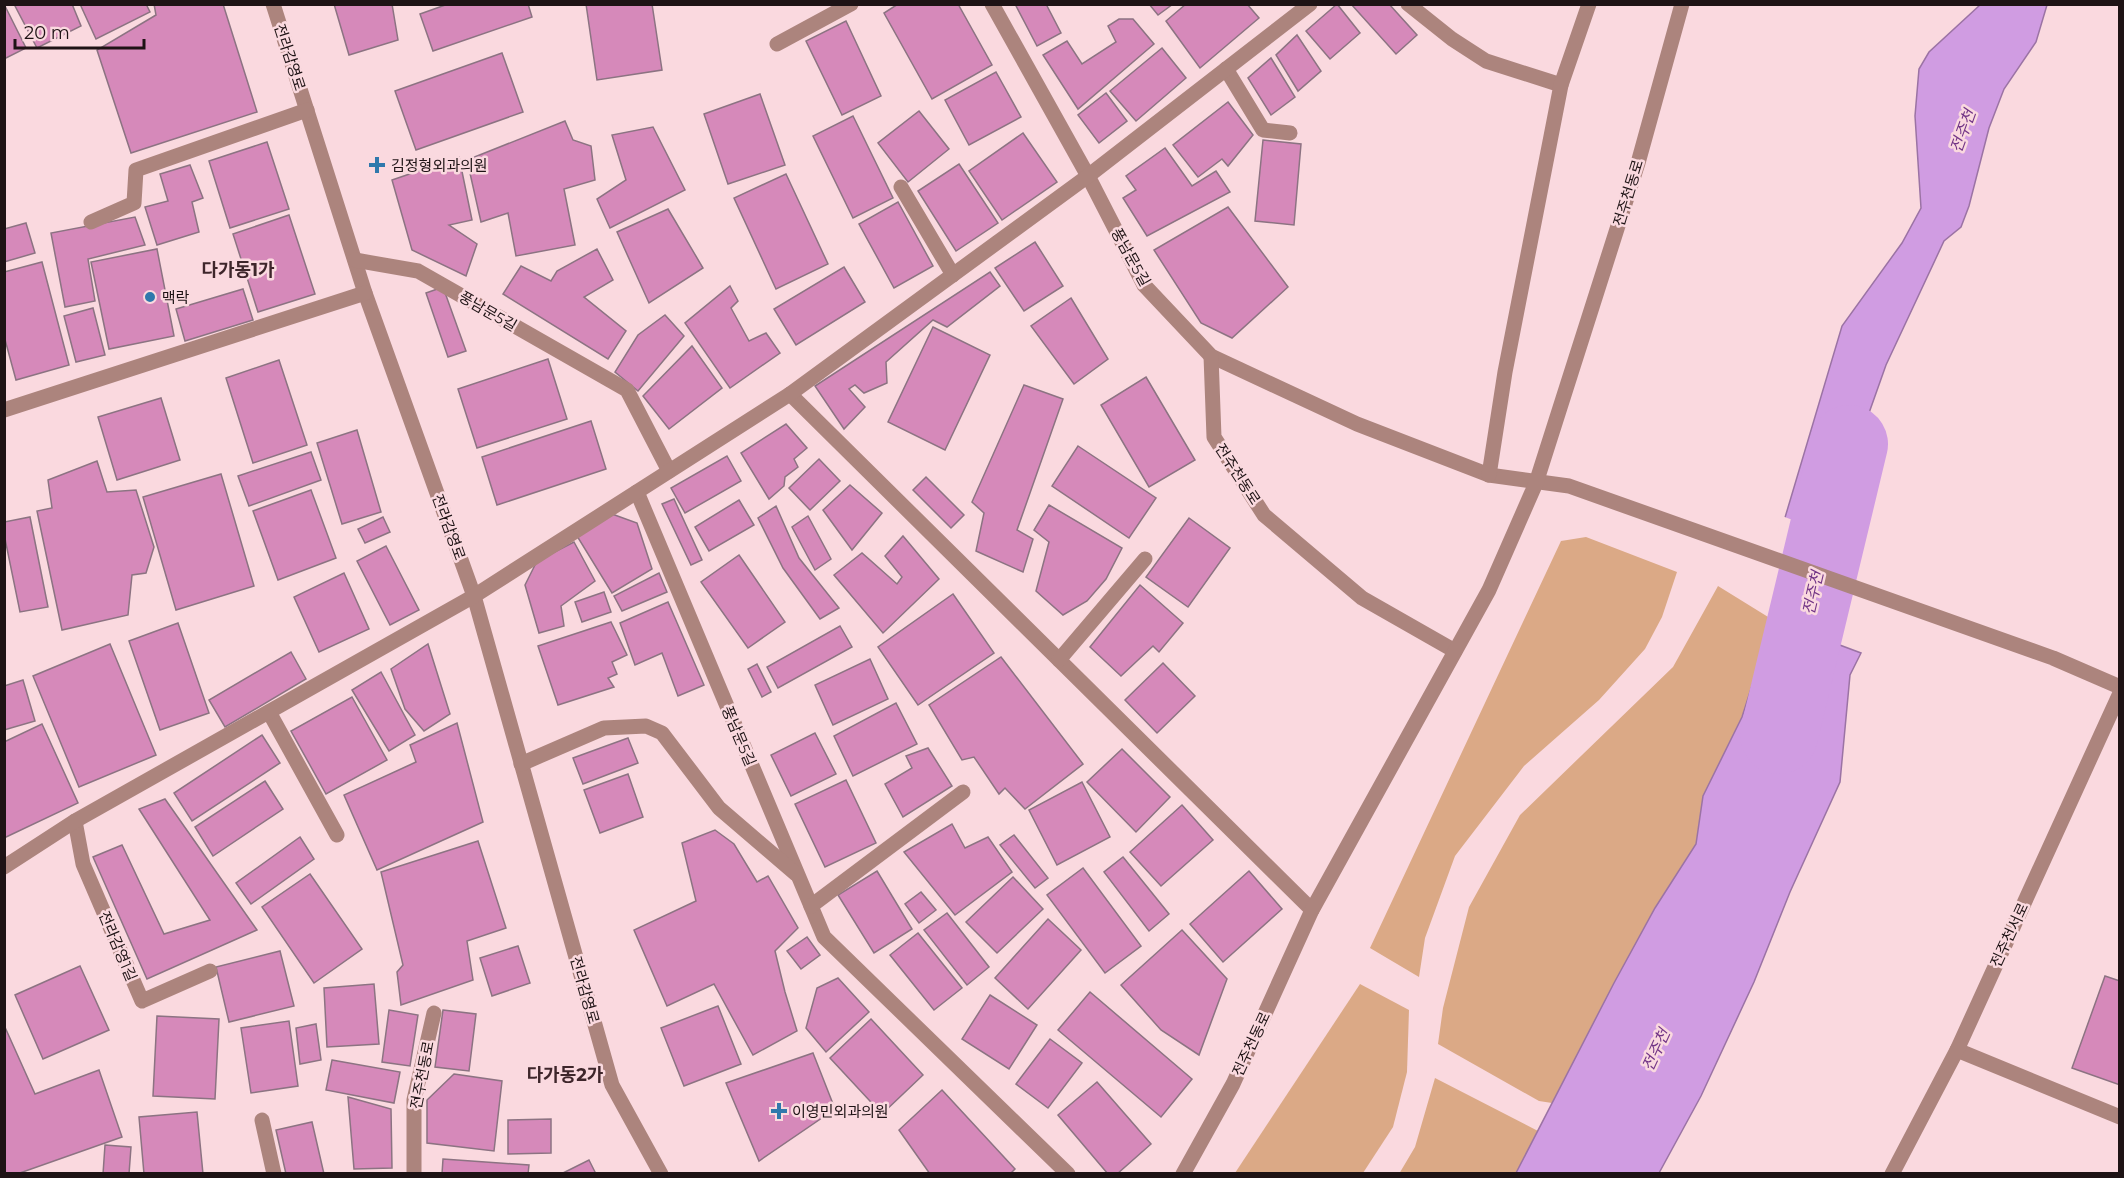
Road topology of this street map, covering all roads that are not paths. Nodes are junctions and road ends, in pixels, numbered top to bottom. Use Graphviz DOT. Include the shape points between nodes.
graph roads {
  1 [pos="273,4"];
  2 [pos="851,4"];
  3 [pos="992,4"];
  4 [pos="1310,4"];
  5 [pos="1408,4"];
  6 [pos="1589,4"];
  7 [pos="1682,4"];
  8 [pos="777,44"];
  9 [pos="1226,69"];
  10 [pos="1561,85"];
  11 [pos="307,110"];
  12 [pos="1290,133"];
  13 [pos="1088,176"];
  14 [pos="901,187"];
  15 [pos="91,222"];
  16 [pos="355,260"];
  17 [pos="953,275"];
  18 [pos="365,293"];
  19 [pos="1210,356"];
  20 [pos="790,394"];
  21 [pos="4,410"];
  22 [pos="669,471"];
  23 [pos="1489,476"];
  24 [pos="1536,483"];
  25 [pos="637,492"];
  26 [pos="1145,559"];
  27 [pos="474,596"];
  28 [pos="1455,651"];
  29 [pos="1059,660"];
  30 [pos="2120,687"];
  31 [pos="2120,693"];
  32 [pos="268,712"];
  33 [pos="521,764"];
  34 [pos="963,792"];
  35 [pos="75,820"];
  36 [pos="337,835"];
  37 [pos="4,867"];
  38 [pos="798,876"];
  39 [pos="811,906"];
  40 [pos="1312,910"];
  41 [pos="210,971"];
  42 [pos="434,1013"];
  43 [pos="1957,1050"];
  44 [pos="2120,1117"];
  45 [pos="262,1120"];
  46 [pos="274,1173"];
  47 [pos="414,1173"];
  48 [pos="661,1173"];
  49 [pos="1068,1173"];
  50 [pos="1183,1173"];
  51 [pos="1892,1173"];
  1 -- 11 [label="street, 전라감영로"];
  2 -- 8 [label="street"];
  3 -- 13 [label="street, 풍남문5길"];
  4 -- 9 [label="street"];
  5 -- 10 [label="street" via="1486,61"];
  6 -- 10 [label="street"];
  7 -- 24 [label="street, 전주천동로" via="1638,163"];
  9 -- 12 [label="street" via="1263,130"];
  9 -- 13 [label="street"];
  10 -- 23 [label="street" via="1505,372"];
  11 -- 15 [label="street, 전라감영로" via="136,170 134,203"];
  11 -- 16 [label="street, 전라감영로"];
  13 -- 17 [label="street"];
  13 -- 19 [label="street, 풍남문5길" via="1144,285"];
  14 -- 17 [label="street"];
  16 -- 18 [label="street, 전라감영로"];
  16 -- 22 [label="street, 풍남문5길" via="418,271 627,390"];
  17 -- 20 [label="street"];
  18 -- 21 [label="street"];
  18 -- 27 [label="street, 전라감영로"];
  19 -- 23 [label="street" via="1357,424"];
  19 -- 28 [label="street, 전주천동로" via="1214,437 1264,515 1362,598"];
  20 -- 22 [label="street"];
  20 -- 29 [label="street"];
  22 -- 25 [label="street"];
  23 -- 24 [label="street"];
  24 -- 28 [label="street, 전주천동로" via="1489,590"];
  24 -- 30 [label="street" via="1569,486 2053,658"];
  25 -- 27 [label="street"];
  25 -- 38 [label="street, 풍남문5길"];
  26 -- 29 [label="street"];
  27 -- 32 [label="street"];
  27 -- 33 [label="street, 전라감영로"];
  28 -- 40 [label="street, 전주천동로"];
  29 -- 40 [label="street"];
  31 -- 43 [label="street, 전주천서로"];
  32 -- 35 [label="street"];
  32 -- 36 [label="street"];
  33 -- 38 [label="street" via="604,728 646,726 662,733 719,808"];
  33 -- 48 [label="street, 전라감영로" via="612,1085"];
  34 -- 39 [label="street"];
  35 -- 37 [label="street"];
  35 -- 41 [label="street, 전라감영1길" via="82,864 141,1001"];
  38 -- 39 [label="street, 풍남문5길"];
  39 -- 49 [label="street, 풍남문5길" via="824,937"];
  40 -- 50 [label="street, 전주천동로" via="1233,1084"];
  42 -- 47 [label="street, 전주천동로" via="414,1100"];
  43 -- 44 [label="street"];
  43 -- 51 [label="street, 전주천서로"];
  45 -- 46 [label="street"];
}
